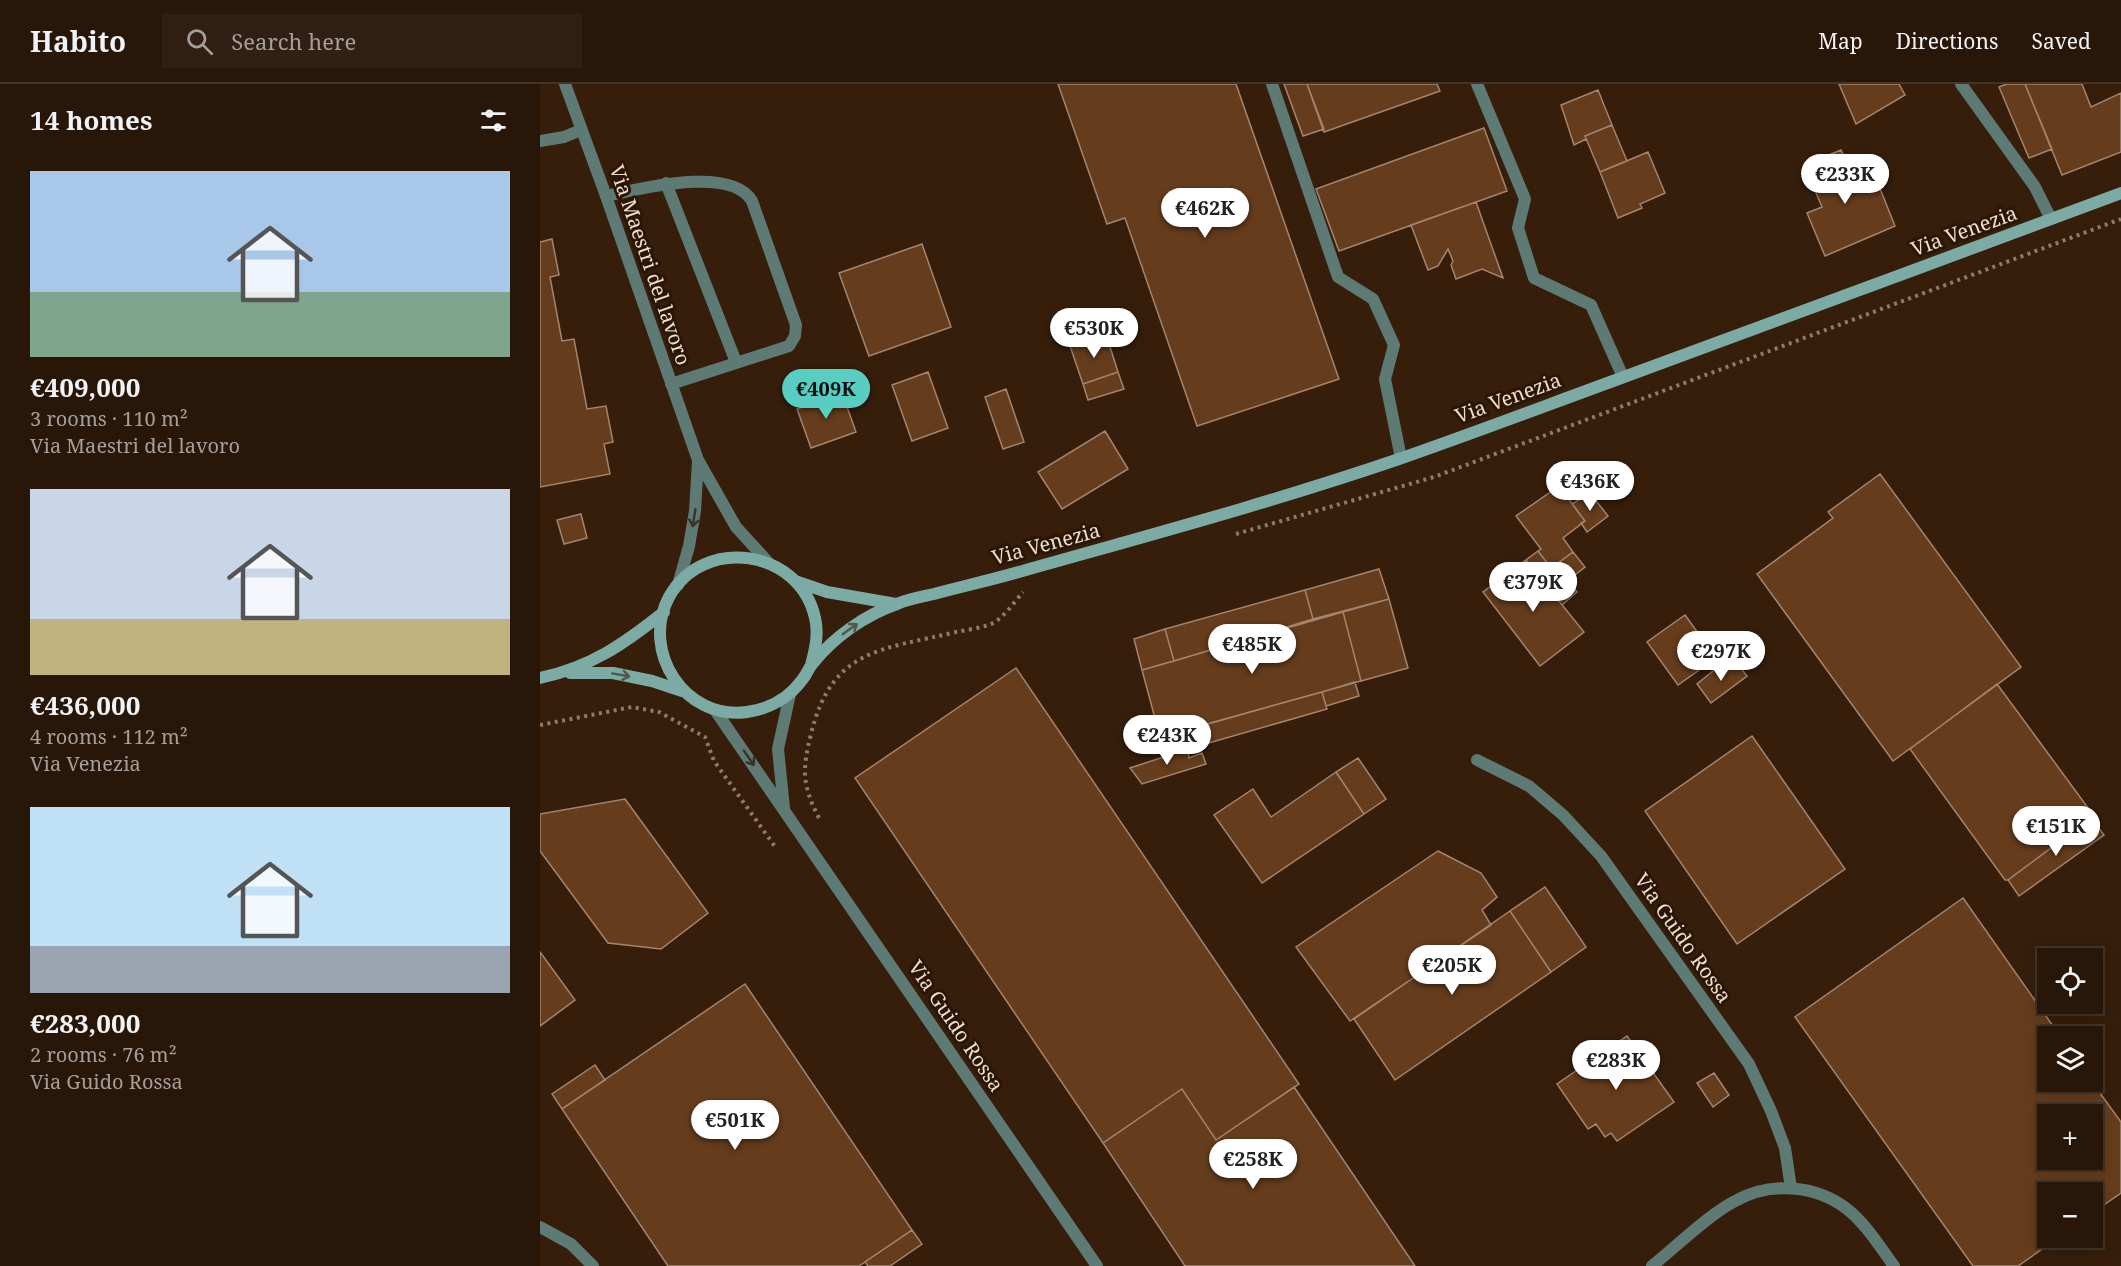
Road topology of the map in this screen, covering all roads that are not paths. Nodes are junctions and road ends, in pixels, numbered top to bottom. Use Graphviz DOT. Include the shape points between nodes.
graph roads {
  1 [pos="565,84"];
  2 [pos="1272,84"];
  3 [pos="1478,84"];
  4 [pos="1961,84"];
  5 [pos="581,130"];
  6 [pos="540,141"];
  7 [pos="666,183"];
  8 [pos="2121,194"];
  9 [pos="606,196"];
  10 [pos="2051,219"];
  11 [pos="736,362"];
  12 [pos="1623,377"];
  13 [pos="671,384"];
  14 [pos="1401,458"];
  15 [pos="698,460"];
  16 [pos="768,562"];
  17 [pos="795,581"];
  18 [pos="678,585"];
  19 [pos="896,604"];
  20 [pos="664,612"];
  21 [pos="811,665"];
  22 [pos="563,673"];
  23 [pos="540,678"];
  24 [pos="683,691"];
  25 [pos="790,694"];
  26 [pos="715,710"];
  27 [pos="1477,760"];
  28 [pos="784,809"];
  29 [pos="1791,1188"];
  30 [pos="540,1227"];
  31 [pos="593,1266"];
  32 [pos="1096,1266"];
  33 [pos="1652,1266"];
  34 [pos="1894,1266"];
  1 -- 5 [label="street, Via Maestri del lavoro"];
  2 -- 14 [label="street" via="1338,277 1373,299 1394,345 1385,379"];
  3 -- 12 [label="street" via="1525,199 1518,228 1534,278 1591,305"];
  4 -- 10 [label="street" via="2035,187"];
  5 -- 6 [label="street"];
  5 -- 9 [label="street, Via Maestri del lavoro"];
  7 -- 9 [label="street"];
  7 -- 11 [label="street"];
  7 -- 11 [label="street" via="724,184 743,190 752,201 796,325 795,336 789,346"];
  8 -- 10 [label="main road, Via Venezia"];
  9 -- 13 [label="street, Via Maestri del lavoro"];
  10 -- 12 [label="main road, Via Venezia"];
  11 -- 13 [label="street"];
  12 -- 14 [label="main road, Via Venezia"];
  13 -- 15 [label="street, Via Maestri del lavoro"];
  14 -- 19 [label="main road, Via Venezia" via="1162,532"];
  15 -- 16 [label="street, Via Maestri del lavoro" via="736,527"];
  15 -- 18 [label="street, Via Maestri del lavoro, one-way" via="695,511"];
  16 -- 17 [label="main road, Via Venezia"];
  16 -- 18 [label="main road, Via Venezia" via="744,556 719,559 697,569"];
  17 -- 19 [label="main road, Via Venezia" via="827,592"];
  17 -- 21 [label="main road, Via Venezia" via="808,599 816,621"];
  18 -- 20 [label="main road, Via Venezia"];
  21 -- 19 [label="main road, Via Venezia, one-way" via="837,638 862,620"];
  20 -- 22 [label="main road, Via Venezia" via="628,641"];
  20 -- 24 [label="main road, Via Venezia" via="662,654"];
  21 -- 25 [label="main road, Via Venezia"];
  22 -- 23 [label="main road, Via Venezia"];
  22 -- 24 [label="main road, Via Venezia, one-way" via="613,673"];
  24 -- 26 [label="main road, Via Venezia"];
  25 -- 26 [label="main road, Via Venezia" via="767,708 741,713"];
  25 -- 28 [label="street, Via Guido Rossa" via="778,749"];
  26 -- 28 [label="street, Via Guido Rossa, one-way"];
  27 -- 29 [label="street, Via Guido Rossa" via="1529,786 1601,856 1749,1064 1785,1148"];
  28 -- 32 [label="street, Via Guido Rossa"];
  29 -- 33 [label="street" via="1762,1191 1735,1201"];
  29 -- 34 [label="street" via="1812,1191 1848,1209"];
  30 -- 31 [label="street" via="571,1245"];
}
